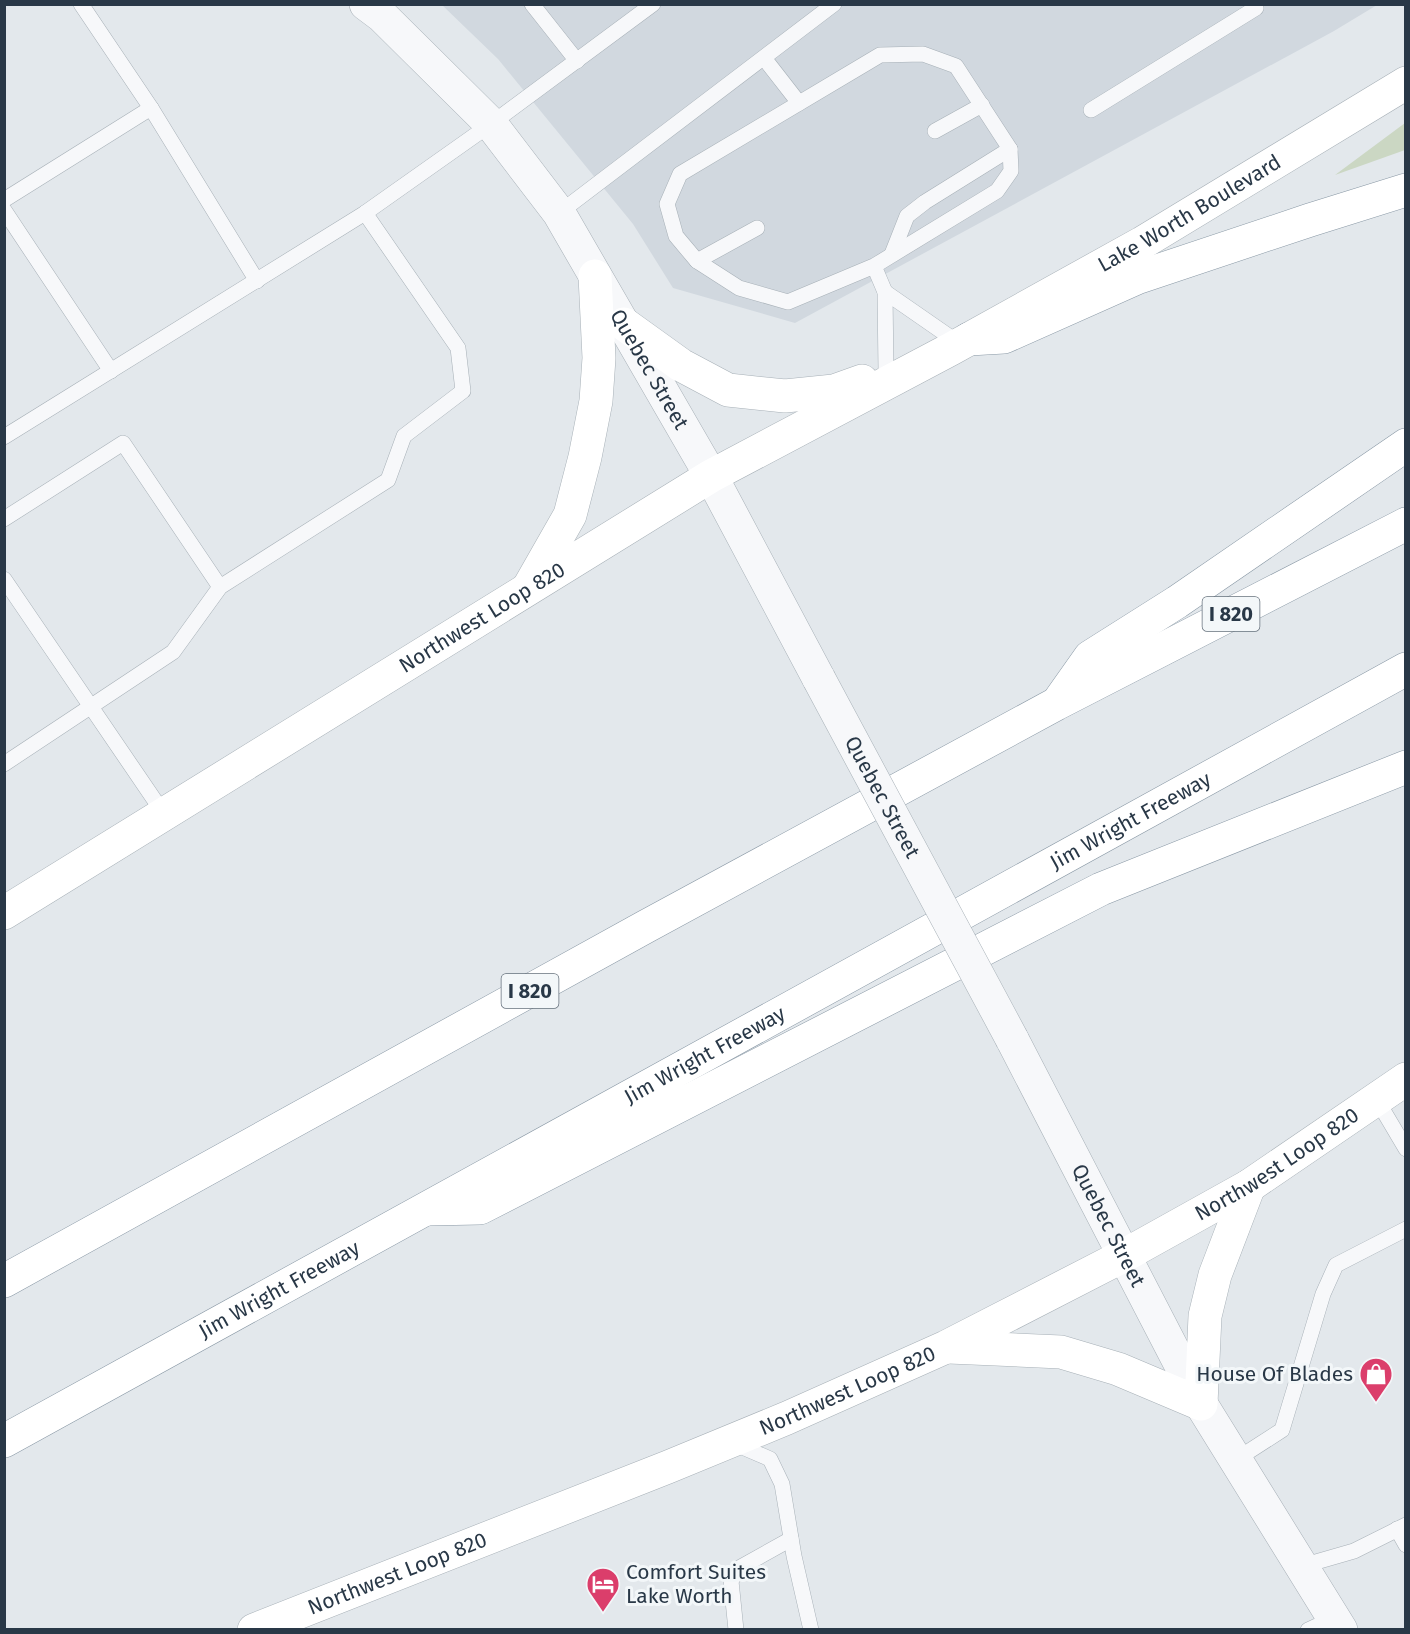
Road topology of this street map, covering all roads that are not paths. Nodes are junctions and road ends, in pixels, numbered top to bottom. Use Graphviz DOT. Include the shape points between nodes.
graph roads {
  1 [pos="81,4"];
  2 [pos="366,4"];
  3 [pos="532,4"];
  4 [pos="653,4"];
  5 [pos="834,4"];
  6 [pos="1259,6"];
  7 [pos="764,58"];
  8 [pos="577,61"];
  9 [pos="1406,83"];
  10 [pos="799,103"];
  11 [pos="982,105"];
  12 [pos="151,108"];
  13 [pos="1091,110"];
  14 [pos="491,124"];
  15 [pos="935,131"];
  16 [pos="1010,149"];
  17 [pos="1406,190"];
  18 [pos="4,200"];
  19 [pos="4,210"];
  20 [pos="365,213"];
  21 [pos="559,213"];
  22 [pos="757,228"];
  23 [pos="892,255"];
  24 [pos="697,261"];
  25 [pos="874,266"];
  26 [pos="595,276"];
  27 [pos="256,281"];
  28 [pos="885,292"];
  29 [pos="624,324"];
  30 [pos="960,344"];
  31 [pos="111,371"];
  32 [pos="886,372"];
  33 [pos="4,437"];
  34 [pos="1406,445"];
  35 [pos="711,476"];
  36 [pos="4,519"];
  37 [pos="1406,524"];
  38 [pos="4,579"];
  39 [pos="220,587"];
  40 [pos="527,590"];
  41 [pos="1406,669"];
  42 [pos="1056,704"];
  43 [pos="91,706"];
  44 [pos="4,764"];
  45 [pos="1406,767"];
  46 [pos="164,814"];
  47 [pos="4,913"];
  48 [pos="1406,1079"];
  49 [pos="1377,1100"];
  50 [pos="1406,1149"];
  51 [pos="1249,1186"];
  52 [pos="424,1210"];
  53 [pos="1406,1229"];
  54 [pos="1125,1255"];
  55 [pos="4,1281"];
  56 [pos="946,1347"];
  57 [pos="1201,1404"];
  58 [pos="4,1441"];
  59 [pos="729,1441"];
  60 [pos="1237,1459"];
  61 [pos="1401,1527"];
  62 [pos="791,1539"];
  63 [pos="1406,1545"];
  64 [pos="1302,1566"];
  65 [pos="1328,1626"];
  66 [pos="254,1629"];
  67 [pos="736,1629"];
  68 [pos="811,1629"];
  1 -- 12 [label="lane"];
  2 -- 14 [label="street, Quebec Street"];
  3 -- 8 [label="lane"];
  4 -- 8 [label="lane"];
  5 -- 7 [label="lane"];
  6 -- 13 [label="lane"];
  7 -- 10 [label="lane"];
  7 -- 21 [label="lane"];
  8 -- 14 [label="lane"];
  9 -- 30 [label="main road, Lake Worth Boulevard" via="1142,243"];
  10 -- 11 [label="lane" via="880,55 923,54 956,66"];
  10 -- 24 [label="lane" via="680,174 667,204 676,236"];
  11 -- 15 [label="lane"];
  11 -- 16 [label="lane"];
  12 -- 18 [label="lane"];
  12 -- 27 [label="lane"];
  14 -- 20 [label="lane"];
  14 -- 21 [label="street, Quebec Street"];
  16 -- 23 [label="lane" via="907,216"];
  16 -- 23 [label="lane" via="1011,171 997,191"];
  17 -- 30 [label="main road" via="1139,277 1004,337"];
  19 -- 31 [label="lane"];
  20 -- 27 [label="lane"];
  20 -- 39 [label="lane" via="458,348 463,391 404,436 388,480"];
  21 -- 26 [label="street, Quebec Street"];
  22 -- 24 [label="lane"];
  23 -- 25 [label="lane"];
  24 -- 25 [label="lane" via="739,288 788,302"];
  25 -- 28 [label="lane"];
  26 -- 29 [label="street, Quebec Street"];
  26 -- 40 [label="main road" via="599,358 596,401 584,460 570,515"];
  27 -- 31 [label="lane"];
  28 -- 30 [label="lane"];
  28 -- 32 [label="lane"];
  29 -- 32 [label="main road" via="681,365 728,390 785,396 834,391"];
  29 -- 35 [label="street, Quebec Street"];
  30 -- 32 [label="main road"];
  30 -- 35 [label="main road, Northwest Loop 820"];
  31 -- 33 [label="lane"];
  34 -- 42 [label="main road" via="1090,657"];
  35 -- 40 [label="main road, Northwest Loop 820"];
  35 -- 54 [label="street, Quebec Street, bridge"];
  36 -- 39 [label="lane" via="123,443"];
  37 -- 42 [label="main road, I 820"];
  38 -- 43 [label="lane"];
  39 -- 43 [label="lane" via="173,652"];
  40 -- 46 [label="main road, Northwest Loop 820"];
  41 -- 52 [label="main road, Jim Wright Freeway"];
  42 -- 55 [label="main road, I 820"];
  43 -- 44 [label="lane"];
  43 -- 46 [label="lane"];
  45 -- 52 [label="main road" via="1101,889 480,1208"];
  46 -- 47 [label="main road, Northwest Loop 820"];
  48 -- 49 [label="main road, Northwest Loop 820"];
  49 -- 50 [label="lane"];
  49 -- 51 [label="main road, Northwest Loop 820"];
  51 -- 54 [label="main road, Northwest Loop 820"];
  51 -- 57 [label="main road" via="1215,1275 1205,1316"];
  52 -- 58 [label="main road, Jim Wright Freeway"];
  53 -- 60 [label="lane" via="1336,1265 1323,1294 1282,1430"];
  54 -- 56 [label="main road, Northwest Loop 820"];
  54 -- 57 [label="street, Quebec Street"];
  56 -- 57 [label="main road" via="1061,1352 1118,1369"];
  56 -- 59 [label="main road, Northwest Loop 820"];
  57 -- 60 [label="street, Quebec Street"];
  59 -- 62 [label="lane" via="770,1459 782,1484"];
  59 -- 66 [label="main road, Northwest Loop 820"];
  60 -- 64 [label="street, Quebec Street"];
  61 -- 63 [label="lane"];
  61 -- 64 [label="lane" via="1354,1551"];
  62 -- 67 [label="lane" via="739,1568 731,1581"];
  62 -- 68 [label="lane"];
  64 -- 65 [label="street, Quebec Street"];
}
